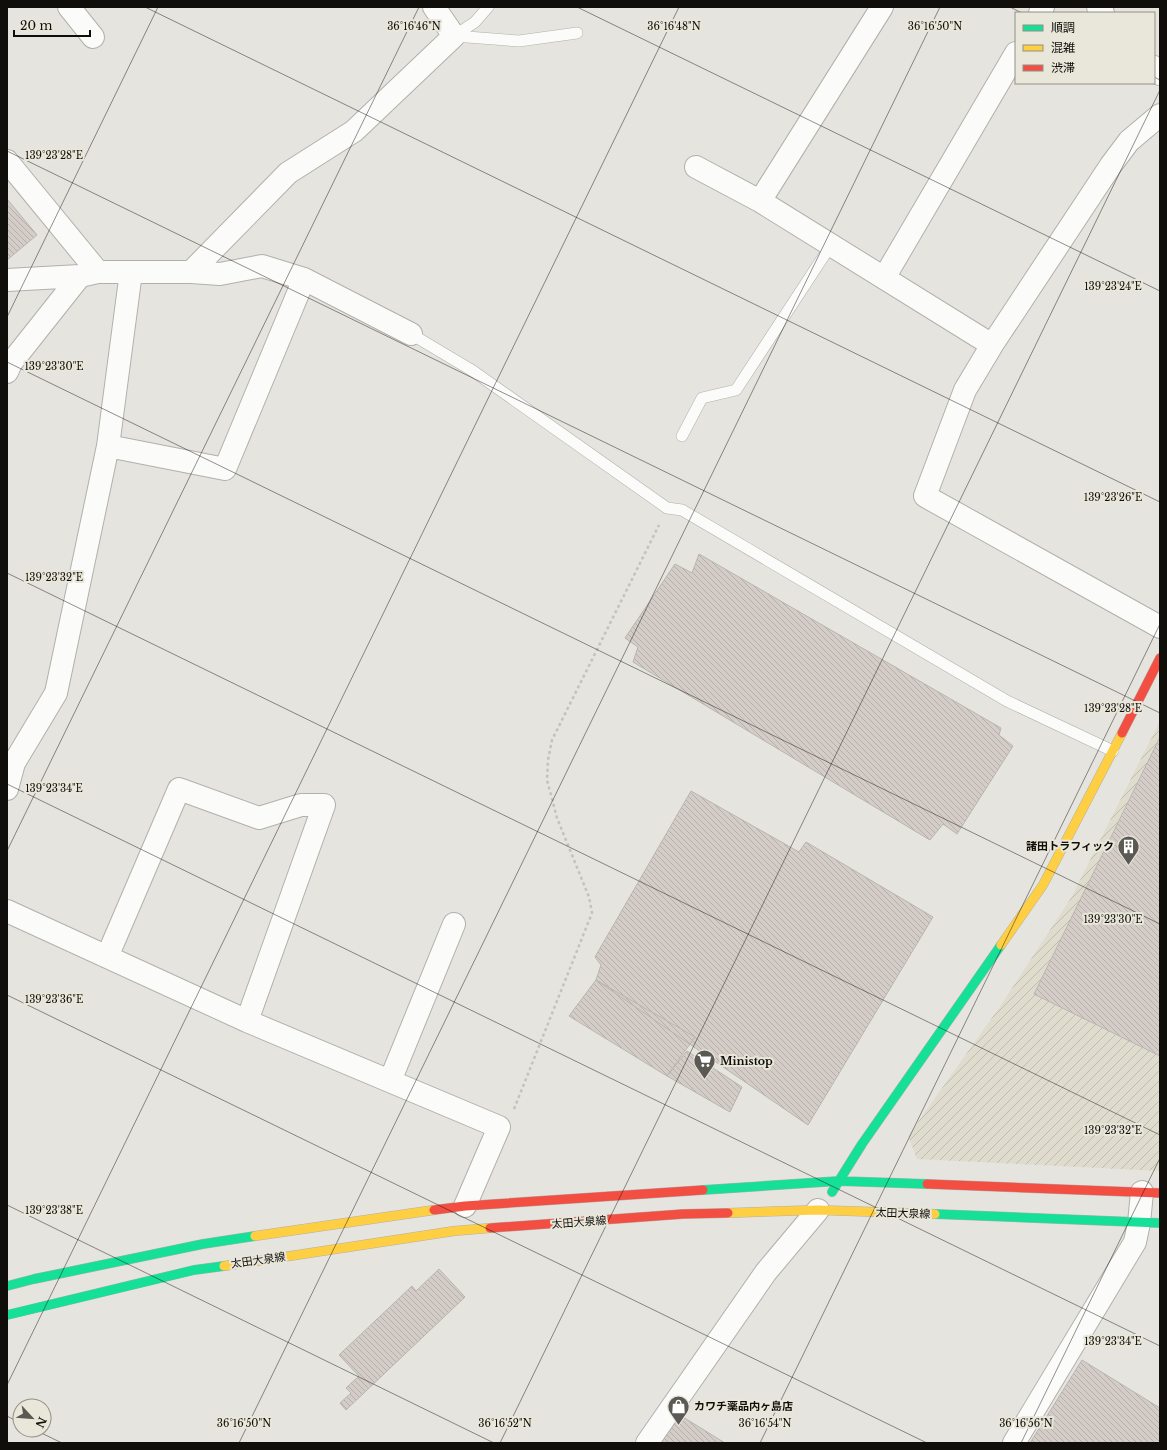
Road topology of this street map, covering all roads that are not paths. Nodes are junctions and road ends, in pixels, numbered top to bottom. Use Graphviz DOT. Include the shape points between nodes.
graph roads {
  1 [pos="69,7"];
  2 [pos="434,7"];
  3 [pos="488,7"];
  4 [pos="882,7"];
  5 [pos="577,32"];
  6 [pos="454,36"];
  7 [pos="93,37"];
  8 [pos="1015,55"];
  9 [pos="1160,115"];
  10 [pos="7,161"];
  11 [pos="696,167"];
  12 [pos="760,201"];
  13 [pos="831,245"];
  14 [pos="131,272"];
  15 [pos="191,272"];
  16 [pos="89,274"];
  17 [pos="884,278"];
  18 [pos="304,279"];
  19 [pos="7,280"];
  20 [pos="411,334"];
  21 [pos="992,345"];
  22 [pos="7,372"];
  23 [pos="682,436"];
  24 [pos="108,446"];
  25 [pos="1160,627"];
  26 [pos="1160,658"];
  27 [pos="1113,751"];
  28 [pos="7,789"];
  29 [pos="7,911"];
  30 [pos="454,924"];
  31 [pos="108,957"];
  32 [pos="247,1021"];
  33 [pos="390,1081"];
  34 [pos="839,1181"];
  35 [pos="1151,1192"];
  36 [pos="465,1206"];
  37 [pos="818,1210"];
  38 [pos="1150,1223"];
  39 [pos="7,1286"];
  40 [pos="7,1315"];
  41 [pos="647,1443"];
  42 [pos="1014,1443"];
  1 -- 7 [label="street"];
  2 -- 6 [label="street"];
  3 -- 6 [label="lane" via="475,22"];
  4 -- 12 [label="street"];
  5 -- 6 [label="lane" via="518,41"];
  6 -- 15 [label="street" via="354,131 288,173"];
  8 -- 17 [label="street"];
  9 -- 21 [label="street" via="1129,141 1111,165"];
  10 -- 16 [label="street"];
  11 -- 12 [label="street"];
  12 -- 13 [label="street"];
  13 -- 17 [label="street"];
  13 -- 23 [label="lane" via="736,390 702,398"];
  14 -- 15 [label="street"];
  14 -- 16 [label="street"];
  14 -- 24 [label="street"];
  15 -- 18 [label="street" via="220,274 262,266"];
  16 -- 19 [label="street"];
  16 -- 22 [label="street" via="10,363"];
  17 -- 21 [label="street"];
  18 -- 20 [label="street"];
  18 -- 24 [label="street" via="225,469"];
  20 -- 27 [label="lane" via="473,371 667,508 682,510 1008,701"];
  21 -- 25 [label="street" via="965,390 925,496"];
  24 -- 28 [label="street" via="56,694 14,763"];
  26 -- 27 [label="main road"];
  27 -- 34 [label="main road" via="1043,886 862,1144"];
  29 -- 31 [label="street"];
  30 -- 33 [label="street"];
  31 -- 32 [label="street"];
  31 -- 32 [label="street" via="179,788 259,818 301,805 324,805"];
  32 -- 33 [label="street"];
  33 -- 36 [label="street" via="499,1127"];
  34 -- 35 [label="main road"];
  34 -- 36 [label="main road"];
  34 -- 37 [label="main road"];
  35 -- 38 [label="street"];
  36 -- 39 [label="main road" via="203,1244"];
  37 -- 38 [label="main road, 太田大泉線"];
  37 -- 40 [label="main road, 太田大泉線" via="683,1214 454,1231 194,1270"];
  37 -- 41 [label="street" via="766,1272"];
  38 -- 42 [label="street" via="1135,1242"];
}
